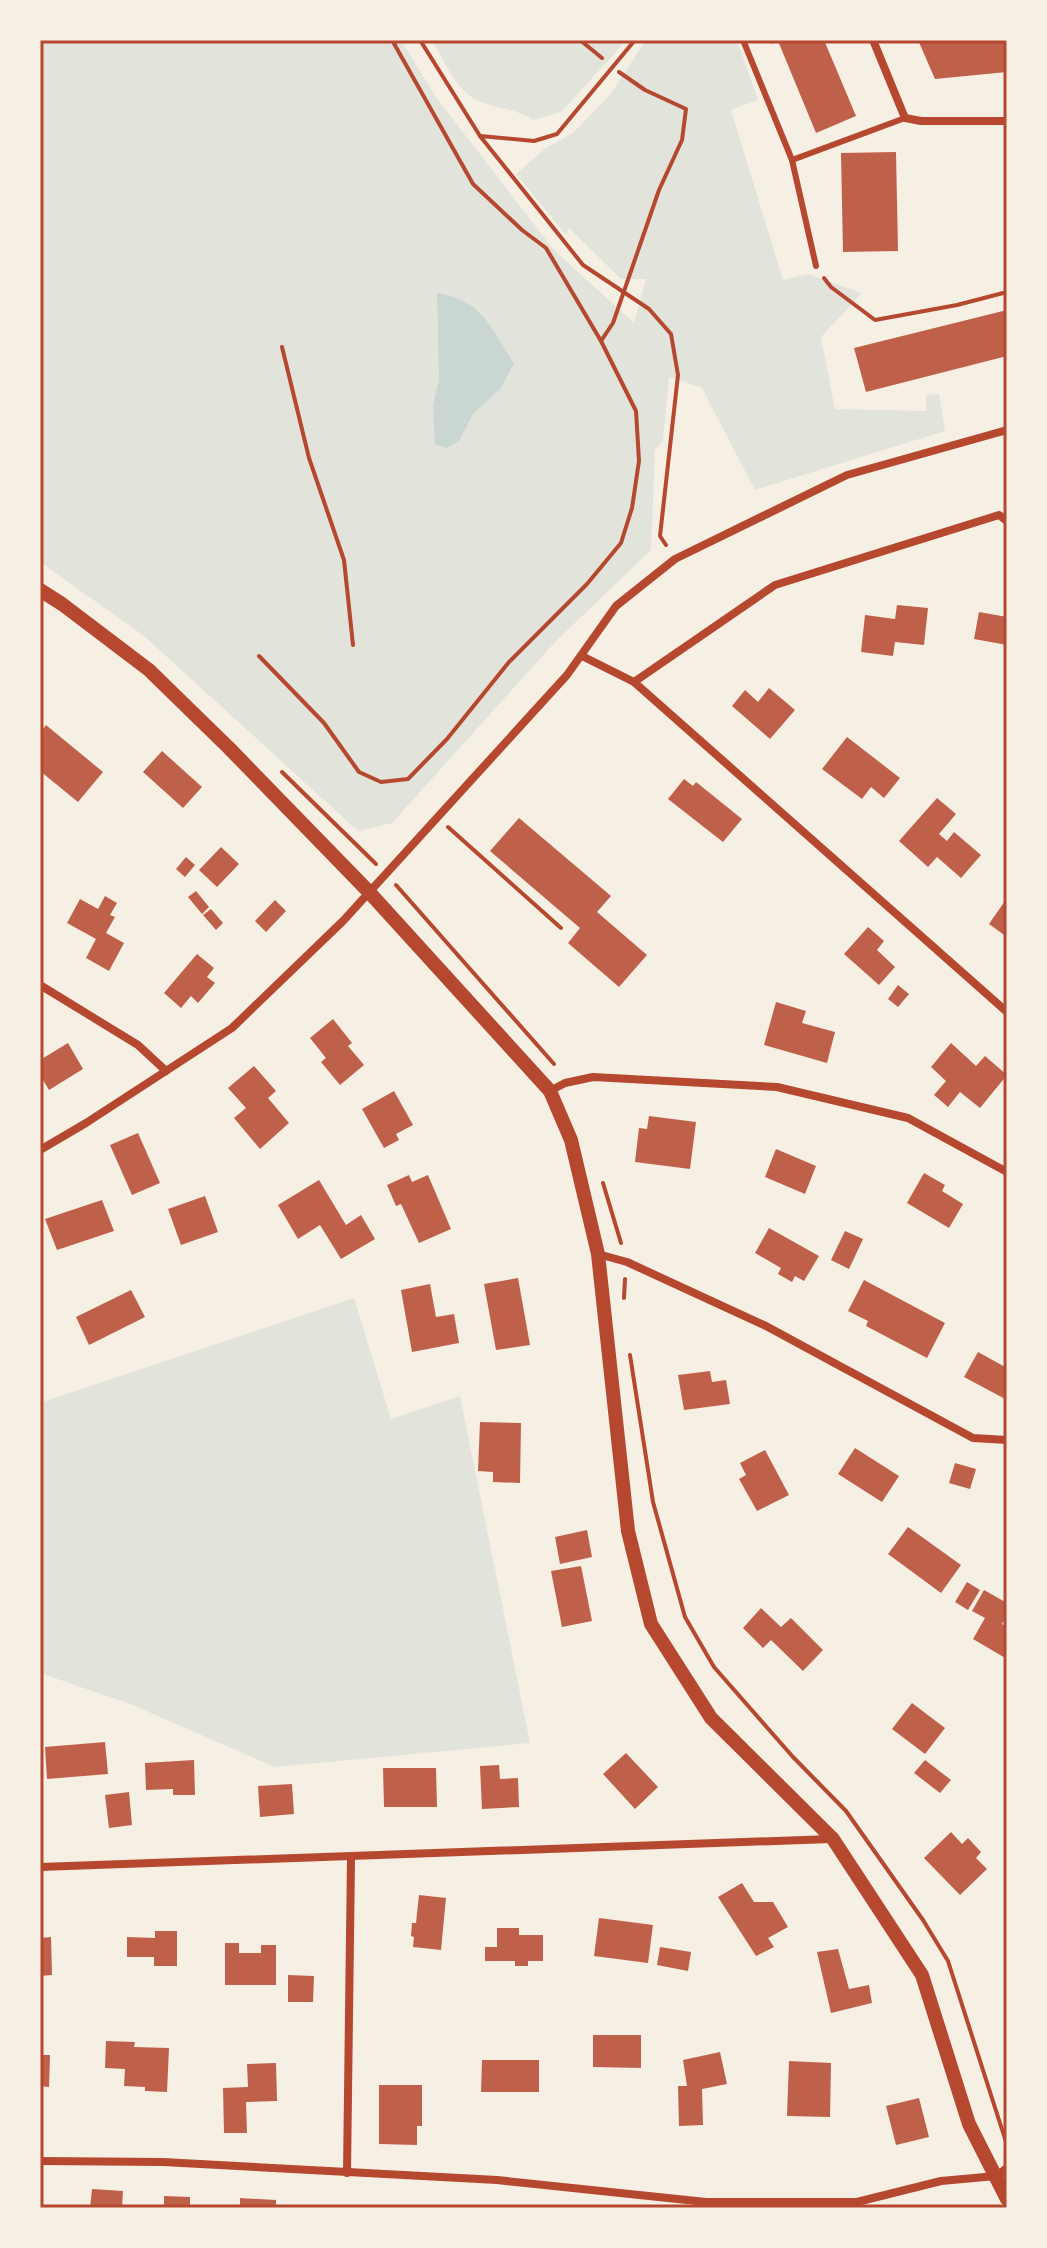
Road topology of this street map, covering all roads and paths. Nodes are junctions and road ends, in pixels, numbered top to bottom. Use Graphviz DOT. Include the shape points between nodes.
graph roads {
  1 [pos="392,40"];
  2 [pos="420,40"];
  3 [pos="580,40"];
  4 [pos="635,40"];
  5 [pos="743,40"];
  6 [pos="873,40"];
  7 [pos="602,58"];
  8 [pos="619,72"];
  9 [pos="905,118"];
  10 [pos="1007,121"];
  11 [pos="480,136"];
  12 [pos="792,160"];
  13 [pos="816,266"];
  14 [pos="1007,292"];
  15 [pos="601,341"];
  16 [pos="282,347"];
  17 [pos="1007,430"];
  18 [pos="1007,521"];
  19 [pos="675,559"];
  20 [pos="40,590"];
  21 [pos="353,645"];
  22 [pos="259,656"];
  23 [pos="582,656"];
  24 [pos="634,682"];
  25 [pos="437,817"];
  26 [pos="369,892"];
  27 [pos="561,928"];
  28 [pos="40,985"];
  29 [pos="1007,1012"];
  30 [pos="166,1071"];
  31 [pos="550,1091"];
  32 [pos="40,1150"];
  33 [pos="1007,1172"];
  34 [pos="598,1254"];
  35 [pos="627,1262"];
  36 [pos="623,1307"];
  37 [pos="630,1352"];
  38 [pos="1007,1440"];
  39 [pos="833,1839"];
  40 [pos="351,1858"];
  41 [pos="40,1867"];
  42 [pos="1007,2145"];
  43 [pos="40,2161"];
  44 [pos="1002,2172"];
  45 [pos="347,2173"];
  46 [pos="1007,2199"];
  1 -- 15 [label="path" via="473,184 546,248"];
  2 -- 11 [label="path"];
  3 -- 7 [label="path"];
  4 -- 11 [label="path" via="557,134 534,141"];
  5 -- 12 [label="lane"];
  6 -- 9 [label="street"];
  8 -- 15 [label="path" via="686,109 682,140 613,323"];
  9 -- 10 [label="street"];
  9 -- 12 [label="lane"];
  11 -- 19 [label="path" via="583,265 649,309 671,334 678,375 660,536"];
  12 -- 13 [label="lane"];
  13 -- 14 [label="path" via="831,287 875,320"];
  15 -- 22 [label="path" via="636,411 639,461 621,543 408,779 381,782 359,772 324,723"];
  16 -- 21 [label="path" via="309,458 344,560"];
  17 -- 19 [label="street" via="847,475"];
  18 -- 24 [label="street" via="999,515 775,585"];
  19 -- 23 [label="street" via="616,606"];
  20 -- 26 [label="street" via="149,670"];
  23 -- 24 [label="street"];
  23 -- 25 [label="street"];
  24 -- 29 [label="street"];
  25 -- 26 [label="street"];
  25 -- 27 [label="path"];
  26 -- 30 [label="street" via="232,1028"];
  26 -- 31 [label="street"];
  28 -- 30 [label="street" via="138,1045"];
  30 -- 32 [label="street"];
  31 -- 33 [label="street" via="593,1077 777,1087 908,1118"];
  31 -- 34 [label="street" via="571,1140"];
  34 -- 35 [label="street"];
  34 -- 39 [label="street" via="628,1531 651,1624 711,1718"];
  35 -- 36 [label="path"];
  35 -- 38 [label="street" via="766,1326 973,1438"];
  37 -- 42 [label="path" via="653,1502 685,1617 714,1667 846,1811 923,1920 948,1961"];
  39 -- 40 [label="street"];
  39 -- 44 [label="street" via="922,1975 969,2124"];
  40 -- 41 [label="street"];
  40 -- 45 [label="street"];
  43 -- 45 [label="street"];
  44 -- 45 [label="street" via="857,2202 706,2202 497,2180"];
  44 -- 46 [label="street"];
}
